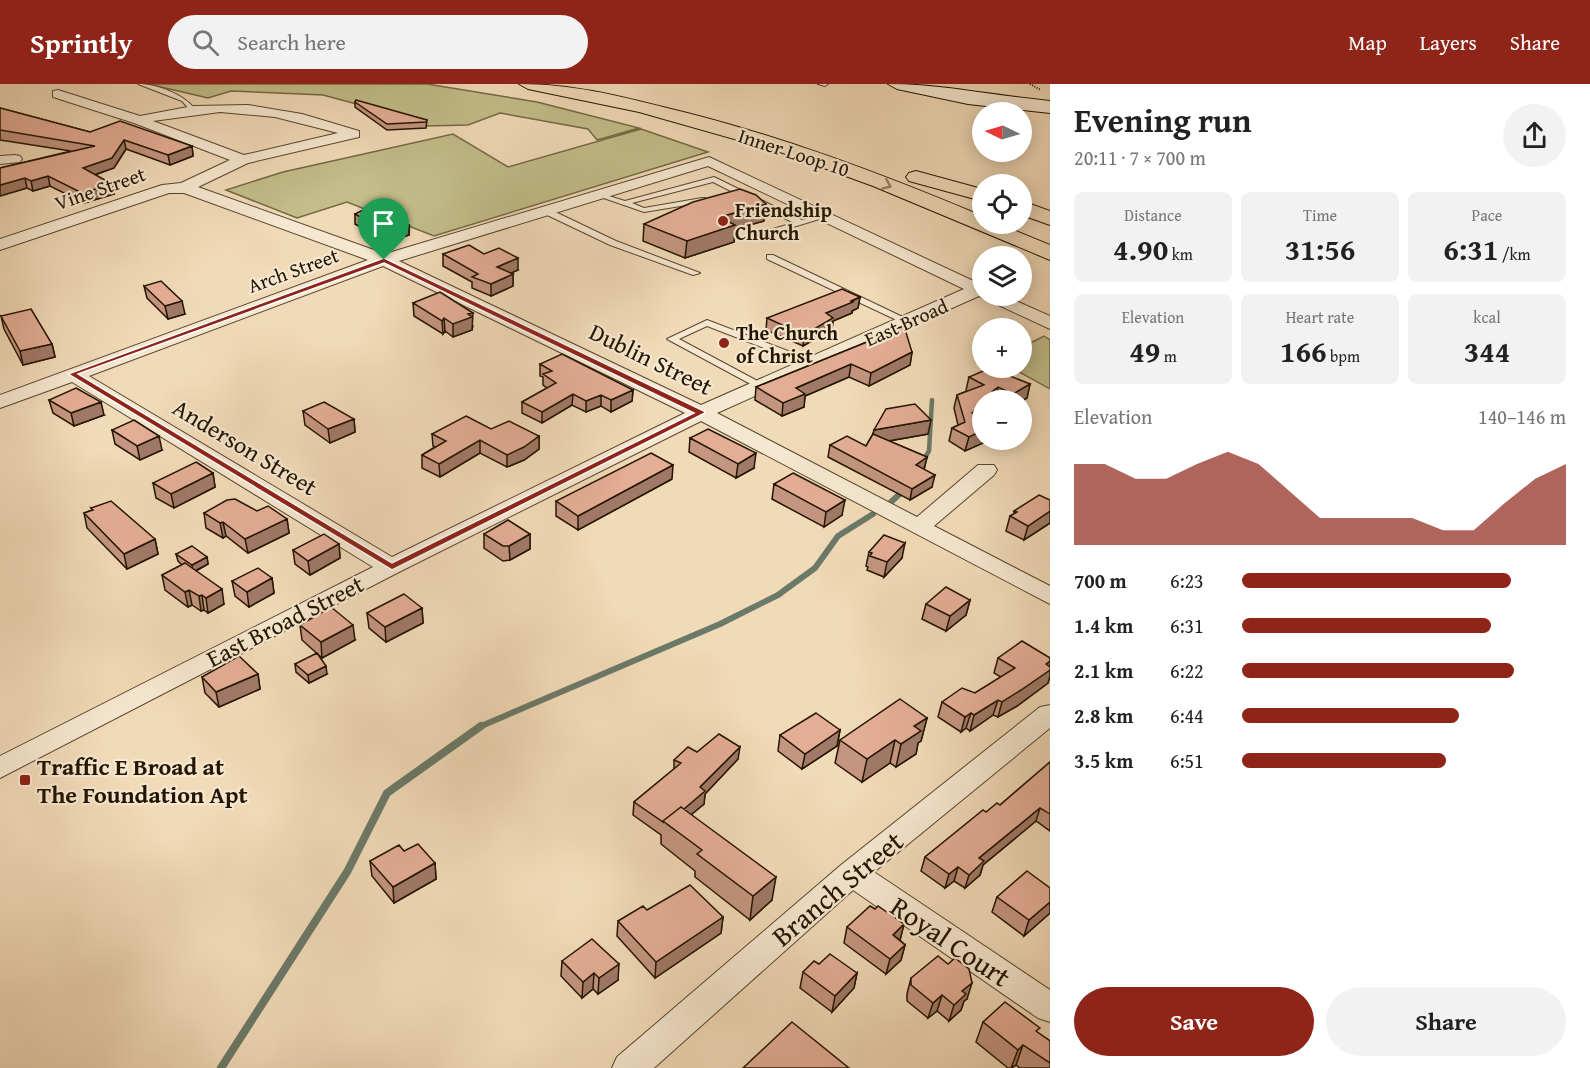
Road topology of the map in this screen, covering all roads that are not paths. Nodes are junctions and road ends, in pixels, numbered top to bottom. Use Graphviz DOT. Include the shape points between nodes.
graph roads {
  1 [pos="141,84"];
  2 [pos="528,84"];
  3 [pos="584,84"];
  4 [pos="897,84"];
  5 [pos="58,94"];
  6 [pos="1050,107"];
  7 [pos="192,109"];
  8 [pos="139,120"];
  9 [pos="243,160"];
  10 [pos="916,177"];
  11 [pos="758,184"];
  12 [pos="184,188"];
  13 [pos="738,190"];
  14 [pos="972,192"];
  15 [pos="599,195"];
  16 [pos="718,196"];
  17 [pos="215,198"];
  18 [pos="709,198"];
  19 [pos="972,201"];
  20 [pos="625,203"];
  21 [pos="546,211"];
  22 [pos="1032,212"];
  23 [pos="822,217"];
  24 [pos="1050,219"];
  25 [pos="801,223"];
  26 [pos="1032,225"];
  27 [pos="1050,233"];
  28 [pos="747,239"];
  29 [pos="0,245"];
  30 [pos="1050,253"];
  31 [pos="770,257"];
  32 [pos="384,260"];
  33 [pos="696,273"];
  34 [pos="972,286"];
  35 [pos="972,296"];
  36 [pos="1014,306"];
  37 [pos="906,321"];
  38 [pos="1050,323"];
  39 [pos="811,363"];
  40 [pos="72,374"];
  41 [pos="762,386"];
  42 [pos="0,402"];
  43 [pos="701,413"];
  44 [pos="986,470"];
  45 [pos="919,527"];
  46 [pos="392,567"];
  47 [pos="1050,596"];
  48 [pos="1050,714"];
  49 [pos="0,768"];
  50 [pos="852,873"];
  51 [pos="1050,1008"];
  52 [pos="629,1068"];
  1 -- 7 [label="lane" via="184,100"];
  2 -- 30 [label="highway, Inner Loop 10, one-way" via="662,113 792,150 871,178"];
  3 -- 10 [label="highway" via="771,128"];
  4 -- 6 [label="street"];
  5 -- 8 [label="street"];
  7 -- 8 [label="street"];
  7 -- 9 [label="street" via="270,112 318,120 354,134"];
  8 -- 9 [label="street"];
  9 -- 12 [label="street"];
  10 -- 14 [label="highway"];
  10 -- 19 [label="highway"];
  11 -- 13 [label="lane"];
  11 -- 15 [label="street, Arch Street" via="709,161"];
  11 -- 23 [label="street"];
  12 -- 17 [label="street, Vine Street"];
  12 -- 29 [label="street, Vine Street" via="155,191"];
  13 -- 16 [label="lane"];
  13 -- 20 [label="lane" via="714,179"];
  13 -- 25 [label="lane"];
  15 -- 20 [label="lane"];
  15 -- 21 [label="street, Arch Street"];
  17 -- 32 [label="street, Dublin Street"];
  18 -- 20 [label="lane" via="644,210"];
  21 -- 32 [label="street, Arch Street"];
  21 -- 33 [label="lane" via="613,243"];
  22 -- 24 [label="highway"];
  23 -- 25 [label="lane"];
  23 -- 34 [label="street"];
  25 -- 28 [label="lane"];
  26 -- 27 [label="highway"];
  31 -- 37 [label="lane"];
  32 -- 40 [label="street, Arch Street"];
  32 -- 43 [label="street, Dublin Street"];
  35 -- 37 [label="street, East Broad"];
  36 -- 38 [label="street"];
  37 -- 39 [label="street, East Broad"];
  39 -- 41 [label="street, East Broad"];
  39 -- 41 [label="lane" via="706,323 672,339"];
  40 -- 42 [label="street, Arch Street"];
  40 -- 46 [label="street, Anderson Street"];
  41 -- 43 [label="street, East Broad"];
  43 -- 45 [label="street, Dublin Street"];
  43 -- 46 [label="street, East Broad Street"];
  44 -- 45 [label="street"];
  45 -- 47 [label="street, Dublin Street"];
  46 -- 49 [label="street, East Broad Street"];
  48 -- 50 [label="street, Branch Street"];
  50 -- 51 [label="street, Royal Court"];
  50 -- 52 [label="street, Branch Street"];
}
